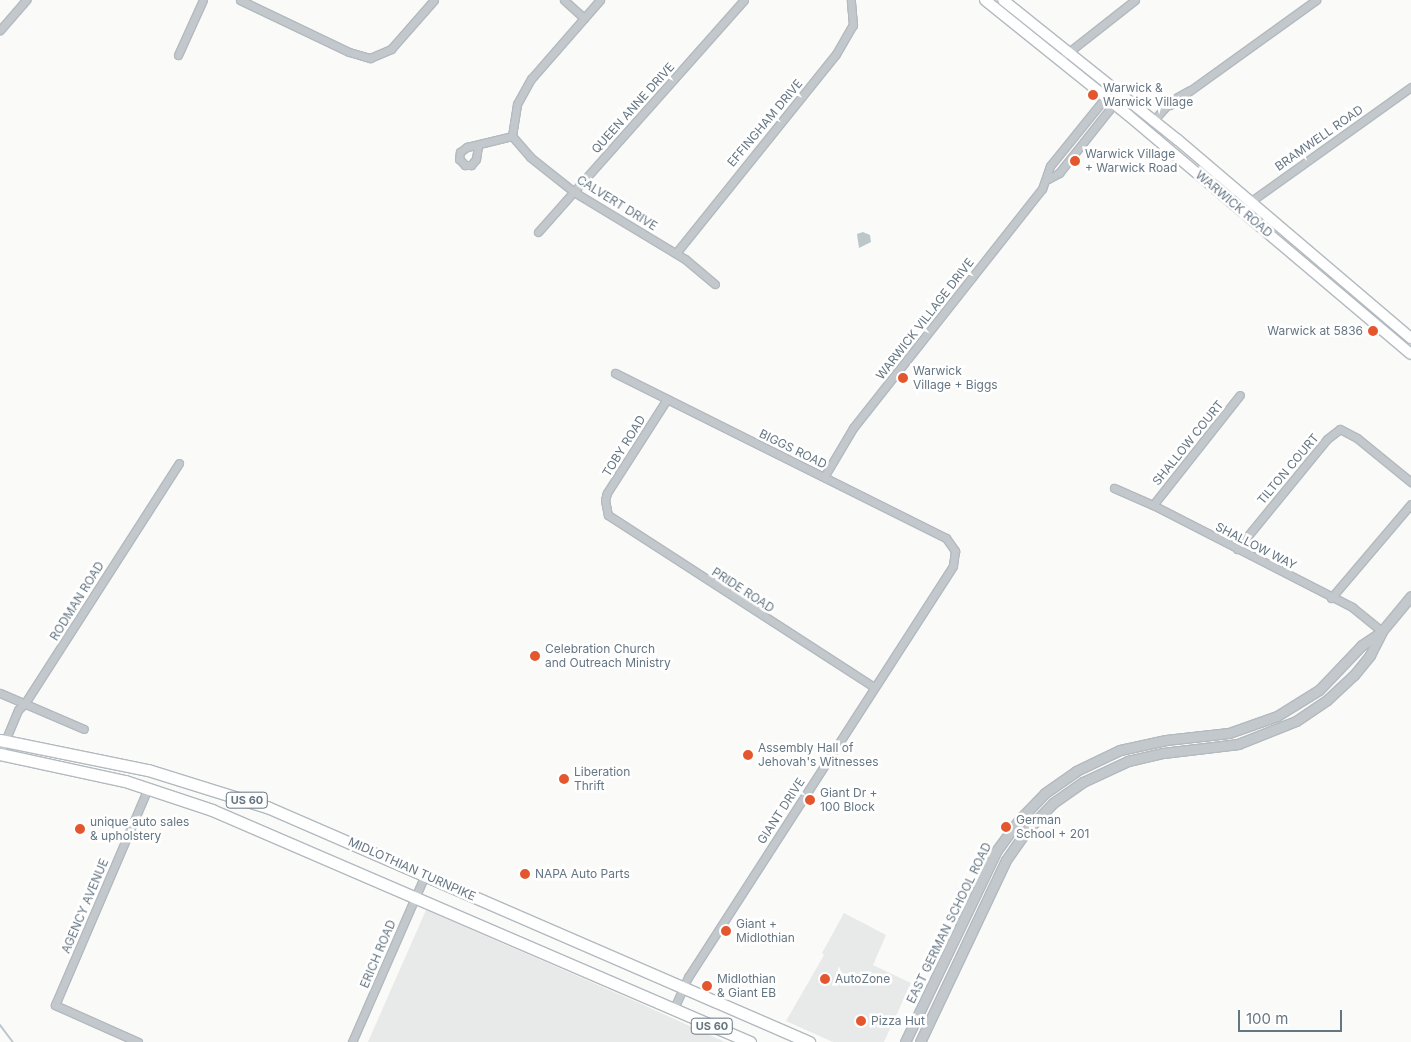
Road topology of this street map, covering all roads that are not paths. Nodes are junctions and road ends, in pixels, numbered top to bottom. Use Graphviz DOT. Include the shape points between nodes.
graph roads {
  1 [pos="26,0"];
  2 [pos="204,0"];
  3 [pos="240,0"];
  4 [pos="434,0"];
  5 [pos="564,0"];
  6 [pos="600,0"];
  7 [pos="744,0"];
  8 [pos="851,0"];
  9 [pos="985,0"];
  10 [pos="1003,0"];
  11 [pos="1135,0"];
  12 [pos="1316,0"];
  13 [pos="584,18"];
  14 [pos="0,30"];
  15 [pos="1069,52"];
  16 [pos="178,55"];
  17 [pos="1060,60"];
  18 [pos="1411,87"];
  19 [pos="1118,92"];
  20 [pos="1110,101"];
  21 [pos="1154,121"];
  22 [pos="1144,129"];
  23 [pos="512,136"];
  24 [pos="478,146"];
  25 [pos="1048,179"];
  26 [pos="574,192"];
  27 [pos="1250,201"];
  28 [pos="1240,209"];
  29 [pos="538,232"];
  30 [pos="676,253"];
  31 [pos="715,284"];
  32 [pos="1411,338"];
  33 [pos="1411,354"];
  34 [pos="615,373"];
  35 [pos="1240,395"];
  36 [pos="667,399"];
  37 [pos="179,463"];
  38 [pos="824,477"];
  39 [pos="1411,482"];
  40 [pos="1114,488"];
  41 [pos="1411,504"];
  42 [pos="1153,505"];
  43 [pos="605,507"];
  44 [pos="1237,548"];
  45 [pos="955,551"];
  46 [pos="1411,596"];
  47 [pos="1331,598"];
  48 [pos="1382,631"];
  49 [pos="874,687"];
  50 [pos="0,693"];
  51 [pos="25,704"];
  52 [pos="84,729"];
  53 [pos="3,740"];
  54 [pos="0,754"];
  55 [pos="148,788"];
  56 [pos="425,874"];
  57 [pos="979,888"];
  58 [pos="990,893"];
  59 [pos="415,896"];
  60 [pos="683,987"];
  61 [pos="674,1009"];
  62 [pos="138,1042"];
  63 [pos="352,1042"];
  64 [pos="750,1042"];
  65 [pos="809,1042"];
  66 [pos="905,1042"];
  67 [pos="920,1042"];
  1 -- 14 [label="street"];
  2 -- 16 [label="street"];
  3 -- 4 [label="street" via="349,52 370,58 391,49"];
  5 -- 13 [label="street"];
  6 -- 13 [label="street"];
  7 -- 26 [label="street, QUEEN ANNE DRIVE"];
  8 -- 30 [label="street, EFFINGHAM DRIVE" via="853,25 836,54"];
  9 -- 17 [label="main road, WARWICK ROAD"];
  10 -- 15 [label="main road, WARWICK ROAD"];
  11 -- 15 [label="street"];
  12 -- 21 [label="street" via="1190,90"];
  13 -- 23 [label="street" via="531,79 517,104"];
  15 -- 17 [label="street"];
  15 -- 19 [label="main road, WARWICK ROAD"];
  17 -- 20 [label="main road, WARWICK ROAD"];
  18 -- 27 [label="street, BRAMWELL ROAD"];
  19 -- 20 [label="street, WARWICK VILLAGE DRIVE"];
  19 -- 21 [label="main road, WARWICK ROAD"];
  20 -- 22 [label="main road, WARWICK ROAD"];
  20 -- 25 [label="street, WARWICK VILLAGE DRIVE" via="1109,110 1059,173"];
  20 -- 25 [label="street, WARWICK VILLAGE DRIVE" via="1101,103 1050,166"];
  21 -- 22 [label="street"];
  21 -- 27 [label="main road, WARWICK ROAD"];
  22 -- 28 [label="main road, WARWICK ROAD"];
  23 -- 24 [label="street"];
  23 -- 26 [label="street, CALVERT DRIVE" via="530,157"];
  25 -- 38 [label="street, WARWICK VILLAGE DRIVE" via="854,428"];
  26 -- 29 [label="street, QUEEN ANNE DRIVE"];
  26 -- 30 [label="street, CALVERT DRIVE"];
  27 -- 28 [label="street, BRAMWELL ROAD"];
  27 -- 32 [label="main road, WARWICK ROAD"];
  28 -- 33 [label="main road, WARWICK ROAD"];
  30 -- 31 [label="street, CALVERT DRIVE"];
  34 -- 36 [label="street, BIGGS ROAD"];
  35 -- 42 [label="street, SHALLOW COURT"];
  36 -- 38 [label="street, BIGGS ROAD"];
  36 -- 43 [label="street, TOBY ROAD" via="607,493"];
  37 -- 51 [label="street, RODMAN ROAD"];
  38 -- 45 [label="street, BIGGS ROAD" via="946,538"];
  39 -- 44 [label="street, TILTON COURT" via="1357,438 1340,429 1327,439"];
  40 -- 42 [label="street, SHALLOW WAY"];
  41 -- 47 [label="street"];
  42 -- 44 [label="street, SHALLOW WAY"];
  43 -- 49 [label="street, PRIDE ROAD" via="613,521"];
  44 -- 47 [label="street, SHALLOW WAY"];
  45 -- 49 [label="street, GIANT DRIVE" via="953,566"];
  46 -- 48 [label="street, EAST GERMAN SCHOOL ROAD"];
  47 -- 48 [label="street, SHALLOW WAY" via="1359,612"];
  48 -- 57 [label="street, EAST GERMAN SCHOOL ROAD" via="1362,645 1319,690 1278,716 1229,733 1130,747 1098,759 1065,778 1036,802 1011,830"];
  48 -- 58 [label="street, EAST GERMAN SCHOOL ROAD" via="1370,656 1345,684 1296,721 1238,744 1163,753 1128,761 1072,788 1024,834"];
  49 -- 60 [label="street, GIANT DRIVE"];
  50 -- 51 [label="street"];
  51 -- 52 [label="street"];
  51 -- 53 [label="street, RODMAN ROAD" via="18,710"];
  53 -- 54 [label="street, RODMAN ROAD"];
  53 -- 56 [label="main road, MIDLOTHIAN TURNPIKE / US 60" via="189,780 290,816"];
  54 -- 55 [label="main road, MIDLOTHIAN TURNPIKE / US 60"];
  55 -- 59 [label="main road, MIDLOTHIAN TURNPIKE / US 60" via="247,823"];
  55 -- 62 [label="street, AGENCY AVENUE" via="55,1005"];
  56 -- 59 [label="street, ERICH ROAD"];
  56 -- 60 [label="main road, MIDLOTHIAN TURNPIKE / US 60"];
  57 -- 58 [label="street"];
  57 -- 66 [label="street, EAST GERMAN SCHOOL ROAD"];
  58 -- 67 [label="street, EAST GERMAN SCHOOL ROAD"];
  59 -- 61 [label="main road, MIDLOTHIAN TURNPIKE / US 60"];
  59 -- 63 [label="street, ERICH ROAD"];
  60 -- 61 [label="street, GIANT DRIVE"];
  60 -- 65 [label="main road, MIDLOTHIAN TURNPIKE / US 60"];
  61 -- 64 [label="main road, MIDLOTHIAN TURNPIKE / US 60"];
}
